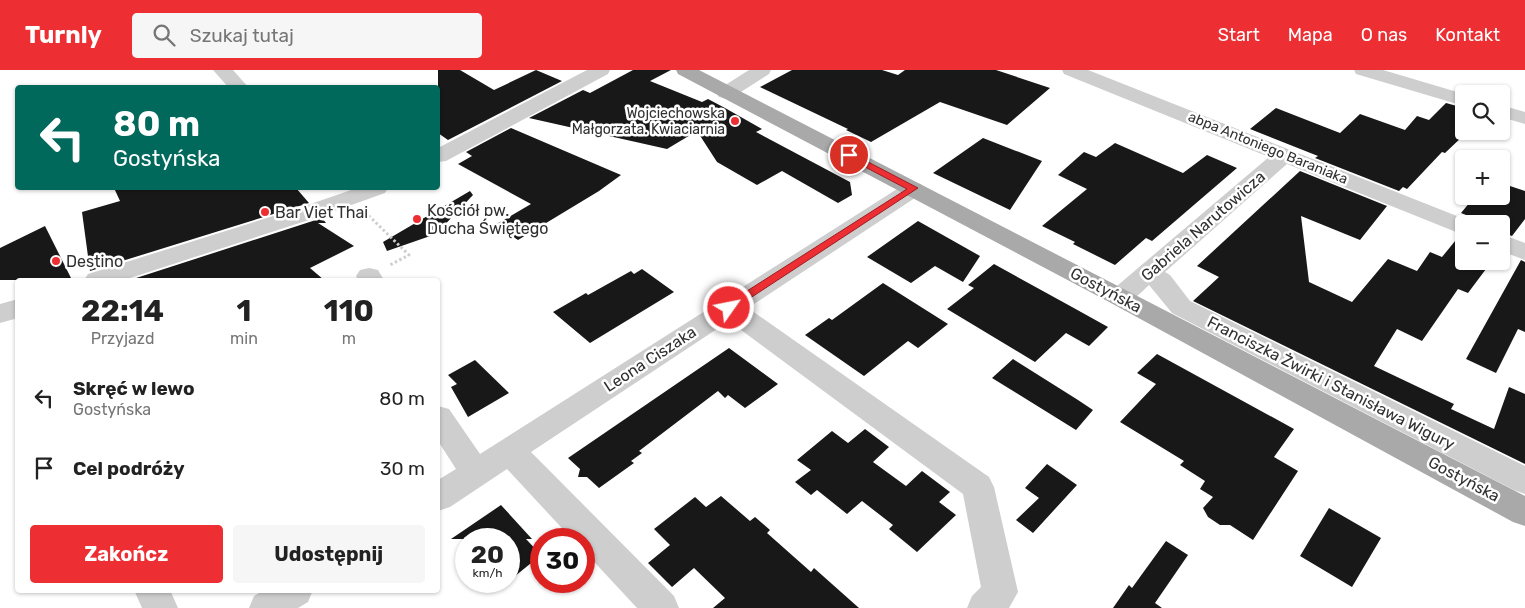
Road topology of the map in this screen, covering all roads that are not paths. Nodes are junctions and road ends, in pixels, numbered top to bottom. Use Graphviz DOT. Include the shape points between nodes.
graph roads {
  1 [pos="222,70"];
  2 [pos="601,70"];
  3 [pos="685,70"];
  4 [pos="762,70"];
  5 [pos="1071,70"];
  6 [pos="1363,70"];
  7 [pos="237,85"];
  8 [pos="726,93"];
  9 [pos="1455,97"];
  10 [pos="1510,114"];
  11 [pos="1525,118"];
  12 [pos="1285,154"];
  13 [pos="440,155"];
  14 [pos="913,188"];
  15 [pos="359,195"];
  16 [pos="1455,223"];
  17 [pos="1510,246"];
  18 [pos="1525,252"];
  19 [pos="1147,274"];
  20 [pos="103,278"];
  21 [pos="1120,297"];
  22 [pos="729,308"];
  23 [pos="15,309"];
  24 [pos="0,314"];
  25 [pos="440,420"];
  26 [pos="509,450"];
  27 [pos="475,472"];
  28 [pos="1525,481"];
  29 [pos="440,496"];
  30 [pos="1525,512"];
  31 [pos="153,593"];
  32 [pos="290,593"];
  33 [pos="993,600"];
  34 [pos="160,608"];
  35 [pos="267,608"];
  36 [pos="661,608"];
  1 -- 7 [label="street"];
  2 -- 13 [label="street"];
  3 -- 8 [label="main road, Gostyńska"];
  4 -- 8 [label="street"];
  5 -- 12 [label="street, abpa Antoniego Baraniaka"];
  6 -- 9 [label="street"];
  8 -- 14 [label="main road, Gostyńska" via="769,112"];
  10 -- 11 [label="street"];
  12 -- 16 [label="street, abpa Antoniego Baraniaka"];
  12 -- 19 [label="street, Gabriela Narutowicza"];
  14 -- 21 [label="main road, Gostyńska"];
  14 -- 22 [label="street, Leona Ciszaka"];
  15 -- 20 [label="street"];
  17 -- 18 [label="street"];
  19 -- 21 [label="street, Gabriela Narutowicza"];
  19 -- 28 [label="street, Franciszka Żwirki i Stanisława Wigury" via="1161,281 1181,308"];
  21 -- 30 [label="main road, Gostyńska"];
  22 -- 26 [label="street, Leona Ciszaka"];
  22 -- 33 [label="street" via="978,487"];
  23 -- 24 [label="street"];
  25 -- 27 [label="street"];
  26 -- 27 [label="street, Leona Ciszaka"];
  26 -- 36 [label="street"];
  27 -- 29 [label="street, Leona Ciszaka"];
  31 -- 34 [label="street"];
  32 -- 35 [label="street"];
}
